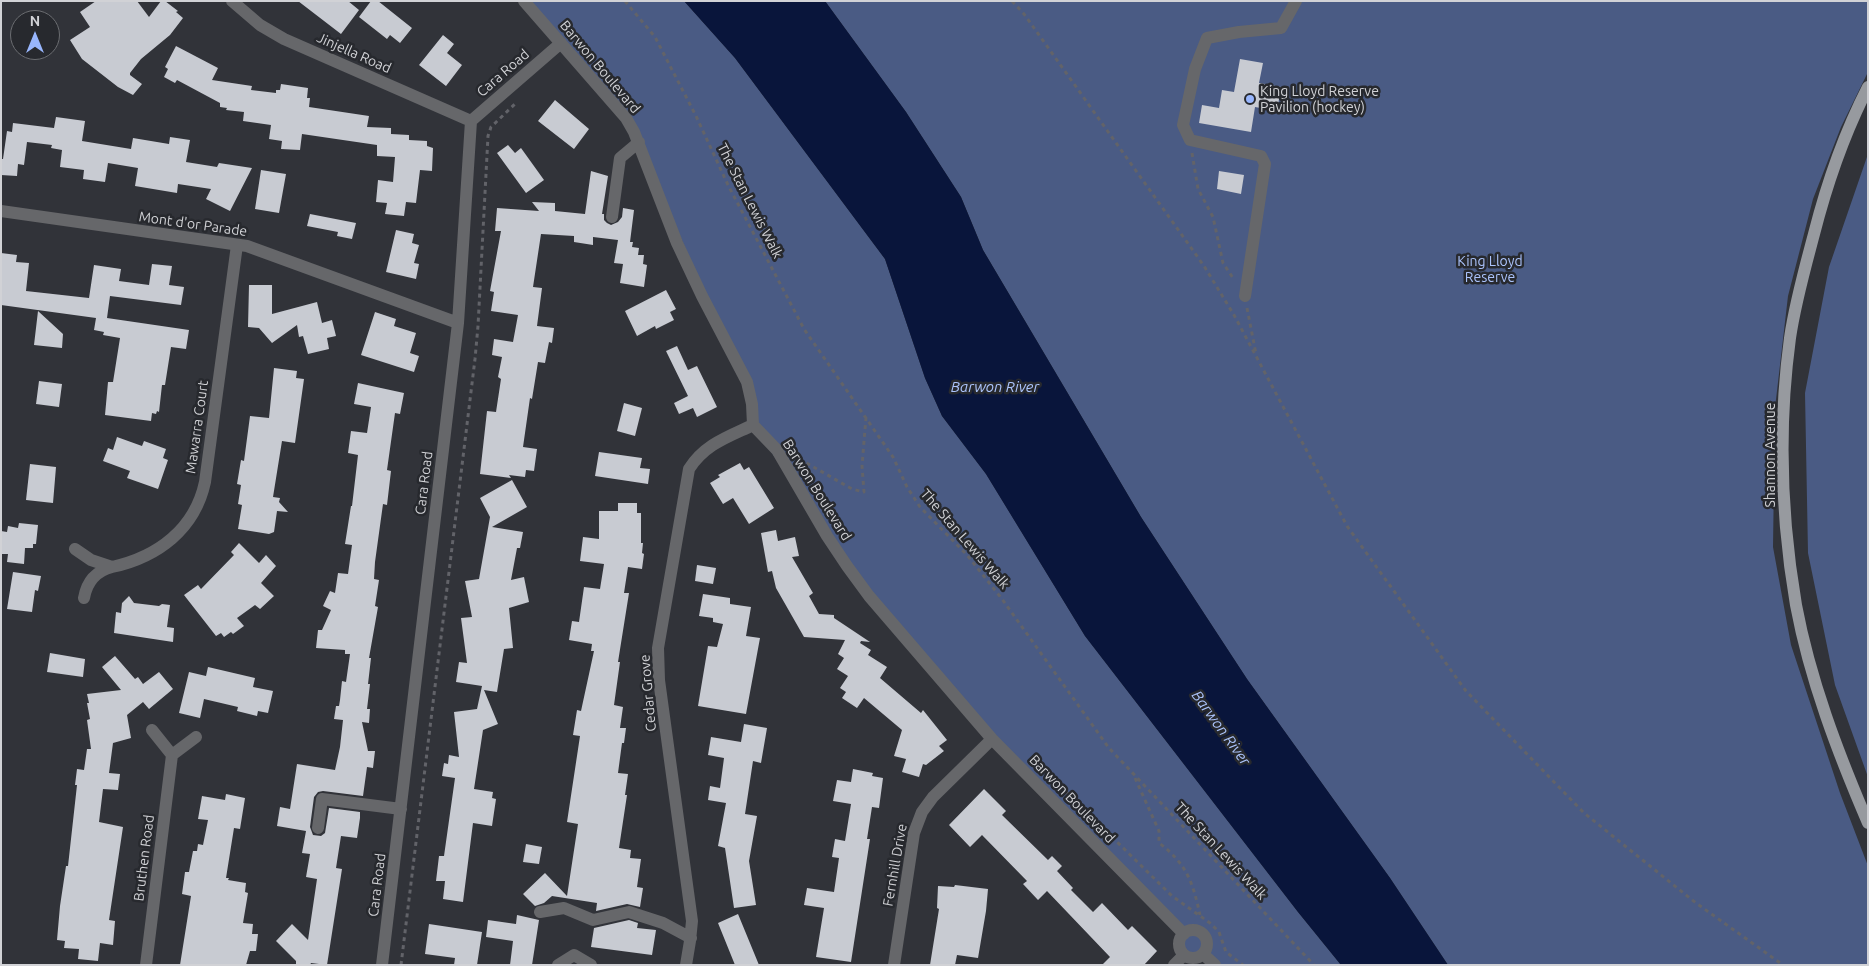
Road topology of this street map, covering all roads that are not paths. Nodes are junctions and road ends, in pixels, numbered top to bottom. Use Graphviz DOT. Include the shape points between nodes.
graph roads {
  1 [pos="232,1"];
  2 [pos="524,1"];
  3 [pos="1296,1"];
  4 [pos="560,43"];
  5 [pos="1868,87"];
  6 [pos="471,121"];
  7 [pos="639,142"];
  8 [pos="1,211"];
  9 [pos="612,217"];
  10 [pos="237,245"];
  11 [pos="1245,296"];
  12 [pos="458,323"];
  13 [pos="753,425"];
  14 [pos="75,549"];
  15 [pos="112,567"];
  16 [pos="84,598"];
  17 [pos="152,730"];
  18 [pos="196,737"];
  19 [pos="992,739"];
  20 [pos="172,755"];
  21 [pos="401,809"];
  22 [pos="1868,823"];
  23 [pos="318,828"];
  24 [pos="540,912"];
  25 [pos="1184,934"];
  26 [pos="691,938"];
  27 [pos="1203,954"];
  28 [pos="1184,955"];
  29 [pos="146,965"];
  30 [pos="382,965"];
  31 [pos="558,965"];
  32 [pos="591,965"];
  33 [pos="686,965"];
  34 [pos="894,965"];
  35 [pos="1174,965"];
  36 [pos="1215,965"];
  1 -- 6 [label="street, Jinjella Road" via="260,25 284,39"];
  2 -- 4 [label="street, Barwon Boulevard"];
  3 -- 11 [label="street" via="1281,28 1207,38 1195,69 1183,125 1190,140 1261,156 1265,164"];
  4 -- 6 [label="street, Cara Road"];
  4 -- 7 [label="street, Barwon Boulevard" via="626,118"];
  5 -- 22 [label="main road, Shannon Avenue" via="1852,117 1824,195 1803,274 1790,338 1782,478 1787,543 1797,607 1819,697"];
  6 -- 12 [label="street, Cara Road"];
  7 -- 9 [label="street" via="620,158"];
  7 -- 13 [label="street, Barwon Boulevard" via="678,243 747,382"];
  8 -- 10 [label="street, Mont d'or Parade"];
  10 -- 12 [label="street, Mont d'or Parade"];
  10 -- 15 [label="street, Mawarra Court" via="200,499 189,521 171,539 146,556"];
  12 -- 21 [label="street, Cara Road"];
  13 -- 19 [label="street, Barwon Boulevard" via="777,450 827,536 869,596"];
  13 -- 26 [label="street, Cedar Grove" via="709,446 689,469 658,648 659,680 692,921"];
  14 -- 15 [label="street" via="91,560"];
  15 -- 16 [label="street, Mawarra Court" via="94,575"];
  17 -- 20 [label="street"];
  18 -- 20 [label="street"];
  19 -- 25 [label="street, Barwon Boulevard"];
  19 -- 34 [label="street, Fernhill Drive" via="922,812 914,833"];
  20 -- 29 [label="street, Bruthen Road"];
  21 -- 23 [label="street" via="322,799"];
  21 -- 30 [label="street, Cara Road"];
  24 -- 26 [label="street" via="564,908 593,920 628,912 663,923"];
  25 -- 27 [label="street" via="1192,930 1205,936 1208,946"];
  25 -- 28 [label="street" via="1179,942"];
  26 -- 33 [label="street, Cedar Grove"];
  27 -- 28 [label="street" via="1192,958"];
  27 -- 36 [label="street"];
  28 -- 35 [label="street"];
  31 -- 32 [label="street" via="574,955"];
}
